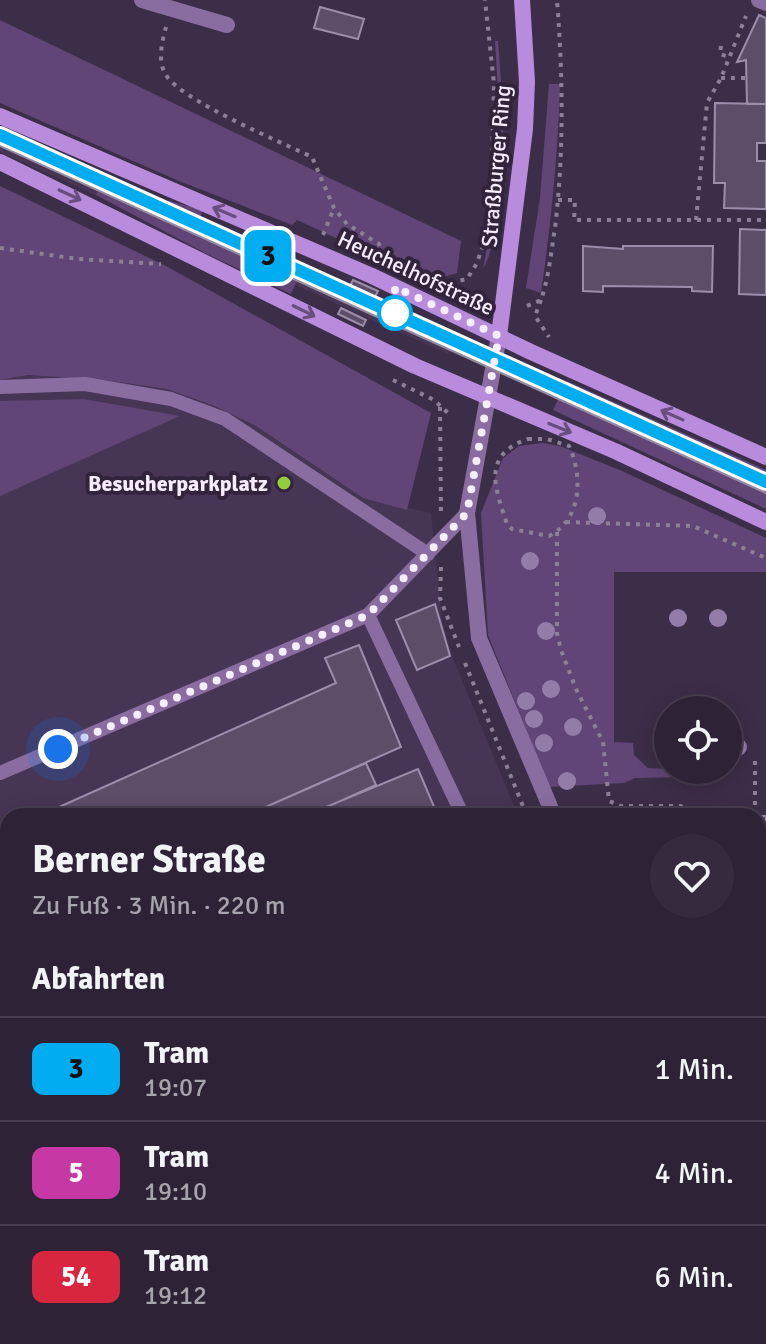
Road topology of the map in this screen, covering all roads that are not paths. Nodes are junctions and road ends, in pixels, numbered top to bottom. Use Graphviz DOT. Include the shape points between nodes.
graph roads {
  1 [pos="142,0"];
  2 [pos="522,0"];
  3 [pos="227,25"];
  4 [pos="0,116"];
  5 [pos="0,162"];
  6 [pos="499,336"];
  7 [pos="0,387"];
  8 [pos="488,399"];
  9 [pos="766,457"];
  10 [pos="467,513"];
  11 [pos="766,522"];
  12 [pos="428,554"];
  13 [pos="368,615"];
  14 [pos="0,773"];
  15 [pos="459,808"];
  16 [pos="551,808"];
  1 -- 3 [label="street"];
  2 -- 6 [label="main road, Straßburger Ring" via="525,129"];
  6 -- 4 [label="main road, Heuchelhofstraße, one-way"];
  5 -- 8 [label="main road, one-way"];
  6 -- 8 [label="street"];
  9 -- 6 [label="main road, Heuchelhofstraße, one-way"];
  7 -- 12 [label="lane" via="85,384 171,399 225,419"];
  8 -- 10 [label="street"];
  8 -- 11 [label="main road, one-way"];
  10 -- 12 [label="lane"];
  10 -- 16 [label="street" via="479,638"];
  12 -- 13 [label="lane"];
  13 -- 14 [label="lane"];
  13 -- 15 [label="lane"];
}
